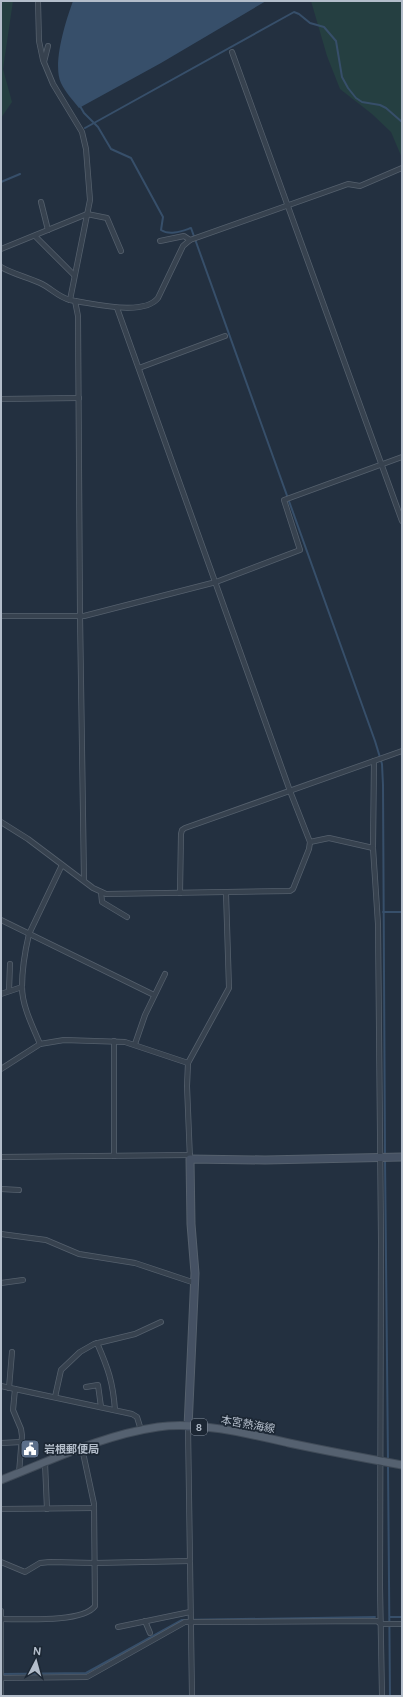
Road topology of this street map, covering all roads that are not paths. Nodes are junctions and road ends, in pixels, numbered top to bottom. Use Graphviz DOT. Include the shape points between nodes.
graph roads {
  1 [pos="38,1"];
  2 [pos="48,46"];
  3 [pos="232,52"];
  4 [pos="44,62"];
  5 [pos="402,168"];
  6 [pos="41,202"];
  7 [pos="288,206"];
  8 [pos="87,214"];
  9 [pos="48,230"];
  10 [pos="34,236"];
  11 [pos="190,240"];
  12 [pos="160,241"];
  13 [pos="1,249"];
  14 [pos="122,251"];
  15 [pos="1,267"];
  16 [pos="74,275"];
  17 [pos="73,300"];
  18 [pos="117,308"];
  19 [pos="225,336"];
  20 [pos="139,368"];
  21 [pos="79,398"];
  22 [pos="1,399"];
  23 [pos="402,457"];
  24 [pos="381,465"];
  25 [pos="402,521"];
  26 [pos="216,582"];
  27 [pos="80,615"];
  28 [pos="1,616"];
  29 [pos="402,750"];
  30 [pos="376,760"];
  31 [pos="290,791"];
  32 [pos="1,822"];
  33 [pos="310,842"];
  34 [pos="373,848"];
  35 [pos="62,865"];
  36 [pos="84,880"];
  37 [pos="101,892"];
  38 [pos="180,893"];
  39 [pos="226,893"];
  40 [pos="127,917"];
  41 [pos="1,920"];
  42 [pos="29,934"];
  43 [pos="10,964"];
  44 [pos="165,974"];
  45 [pos="22,987"];
  46 [pos="9,991"];
  47 [pos="1,994"];
  48 [pos="154,995"];
  49 [pos="114,1041"];
  50 [pos="40,1044"];
  51 [pos="134,1044"];
  52 [pos="188,1063"];
  53 [pos="1,1069"];
  54 [pos="114,1156"];
  55 [pos="1,1157"];
  56 [pos="190,1157"];
  57 [pos="402,1157"];
  58 [pos="379,1158"];
  59 [pos="1,1189"];
  60 [pos="19,1190"];
  61 [pos="1,1234"];
  62 [pos="23,1280"];
  63 [pos="195,1283"];
  64 [pos="1,1284"];
  65 [pos="161,1322"];
  66 [pos="98,1343"];
  67 [pos="12,1352"];
  68 [pos="1,1386"];
  69 [pos="86,1387"];
  70 [pos="9,1388"];
  71 [pos="15,1389"];
  72 [pos="55,1397"];
  73 [pos="101,1407"];
  74 [pos="115,1410"];
  75 [pos="188,1426"];
  76 [pos="141,1430"];
  77 [pos="22,1442"];
  78 [pos="1,1443"];
  79 [pos="82,1448"];
  80 [pos="381,1461"];
  81 [pos="45,1463"];
  82 [pos="402,1465"];
  83 [pos="19,1473"];
  84 [pos="1,1480"];
  85 [pos="94,1508"];
  86 [pos="1,1509"];
  87 [pos="47,1509"];
  88 [pos="190,1561"];
  89 [pos="1,1562"];
  90 [pos="96,1563"];
  91 [pos="1,1611"];
  92 [pos="190,1618"];
  93 [pos="1,1619"];
  94 [pos="145,1621"];
  95 [pos="381,1624"];
  96 [pos="402,1624"];
  97 [pos="118,1626"];
  98 [pos="150,1634"];
  99 [pos="1,1678"];
  100 [pos="2,1696"];
  101 [pos="192,1696"];
  102 [pos="382,1696"];
  1 -- 4 [label="street" via="39,41"];
  2 -- 4 [label="street"];
  3 -- 7 [label="street"];
  4 -- 8 [label="street" via="53,84 82,132 90,200"];
  5 -- 7 [label="street" via="360,186 348,184"];
  6 -- 9 [label="street"];
  7 -- 11 [label="street"];
  7 -- 24 [label="street"];
  8 -- 9 [label="street"];
  8 -- 14 [label="street" via="107,218"];
  8 -- 16 [label="street"];
  9 -- 10 [label="street"];
  10 -- 13 [label="street"];
  10 -- 16 [label="street"];
  11 -- 12 [label="street" via="184,236"];
  11 -- 18 [label="street" via="183,246 155,303 142,307"];
  15 -- 17 [label="street" via="40,283 58,296"];
  16 -- 17 [label="street"];
  17 -- 18 [label="street"];
  17 -- 21 [label="street" via="78,316"];
  18 -- 20 [label="street"];
  19 -- 20 [label="street"];
  20 -- 26 [label="street"];
  21 -- 22 [label="street"];
  21 -- 27 [label="street"];
  23 -- 24 [label="street"];
  24 -- 25 [label="street"];
  24 -- 26 [label="street" via="284,500 300,550"];
  26 -- 27 [label="street"];
  26 -- 31 [label="street"];
  27 -- 28 [label="street"];
  27 -- 36 [label="street"];
  29 -- 30 [label="street"];
  30 -- 31 [label="street"];
  30 -- 34 [label="street"];
  31 -- 33 [label="street"];
  31 -- 38 [label="street" via="182,830"];
  32 -- 35 [label="street"];
  33 -- 34 [label="street" via="329,838"];
  33 -- 39 [label="street" via="293,889 290,891"];
  34 -- 58 [label="street" via="378,924"];
  35 -- 36 [label="street"];
  35 -- 42 [label="street"];
  36 -- 37 [label="street"];
  37 -- 38 [label="street"];
  37 -- 40 [label="street" via="102,902"];
  38 -- 39 [label="street"];
  39 -- 52 [label="street" via="229,988"];
  41 -- 42 [label="street"];
  42 -- 45 [label="street"];
  42 -- 48 [label="street"];
  43 -- 46 [label="street"];
  44 -- 48 [label="street"];
  45 -- 46 [label="street"];
  45 -- 50 [label="street"];
  46 -- 47 [label="street"];
  48 -- 51 [label="street"];
  49 -- 50 [label="street" via="64,1040"];
  49 -- 51 [label="street"];
  49 -- 54 [label="street"];
  50 -- 53 [label="street"];
  51 -- 52 [label="street"];
  52 -- 56 [label="street"];
  54 -- 55 [label="street"];
  54 -- 56 [label="street"];
  56 -- 58 [label="street" via="265,1160"];
  56 -- 63 [label="street"];
  57 -- 58 [label="street"];
  58 -- 80 [label="street"];
  59 -- 60 [label="street"];
  61 -- 63 [label="street" via="46,1240 78,1254 135,1263"];
  62 -- 64 [label="street"];
  63 -- 75 [label="street"];
  65 -- 66 [label="street" via="135,1334"];
  66 -- 72 [label="street" via="80,1352 61,1370"];
  66 -- 74 [label="street" via="109,1370"];
  67 -- 70 [label="street"];
  68 -- 70 [label="street"];
  69 -- 73 [label="street" via="98,1385"];
  70 -- 71 [label="street"];
  71 -- 72 [label="street"];
  71 -- 77 [label="street" via="13,1410 21,1429"];
  72 -- 73 [label="street"];
  73 -- 74 [label="street"];
  74 -- 76 [label="street" via="136,1415"];
  75 -- 76 [label="main road, 本宮熱海線 / 8" via="160,1426"];
  75 -- 80 [label="main road, 本宮熱海線 / 8" via="230,1430"];
  75 -- 88 [label="street"];
  76 -- 79 [label="main road, 本宮熱海線 / 8"];
  77 -- 78 [label="street"];
  77 -- 83 [label="street"];
  79 -- 81 [label="main road, 本宮熱海線 / 8"];
  79 -- 85 [label="street"];
  80 -- 82 [label="main road, 本宮熱海線 / 8"];
  80 -- 95 [label="street"];
  81 -- 83 [label="main road, 本宮熱海線 / 8"];
  81 -- 87 [label="street"];
  83 -- 84 [label="main road, 本宮熱海線 / 8"];
  85 -- 87 [label="street"];
  85 -- 90 [label="street"];
  86 -- 87 [label="street"];
  88 -- 90 [label="street"];
  88 -- 92 [label="street"];
  89 -- 90 [label="street" via="25,1572 40,1563"];
  90 -- 93 [label="street" via="96,1601 88,1613 63,1618"];
  91 -- 93 [label="street"];
  92 -- 94 [label="street"];
  92 -- 95 [label="street" via="377,1621"];
  92 -- 99 [label="street" via="87,1677"];
  92 -- 101 [label="street"];
  93 -- 99 [label="street"];
  94 -- 97 [label="street"];
  94 -- 98 [label="street"];
  95 -- 96 [label="street"];
  95 -- 102 [label="street"];
  99 -- 100 [label="street"];
}
